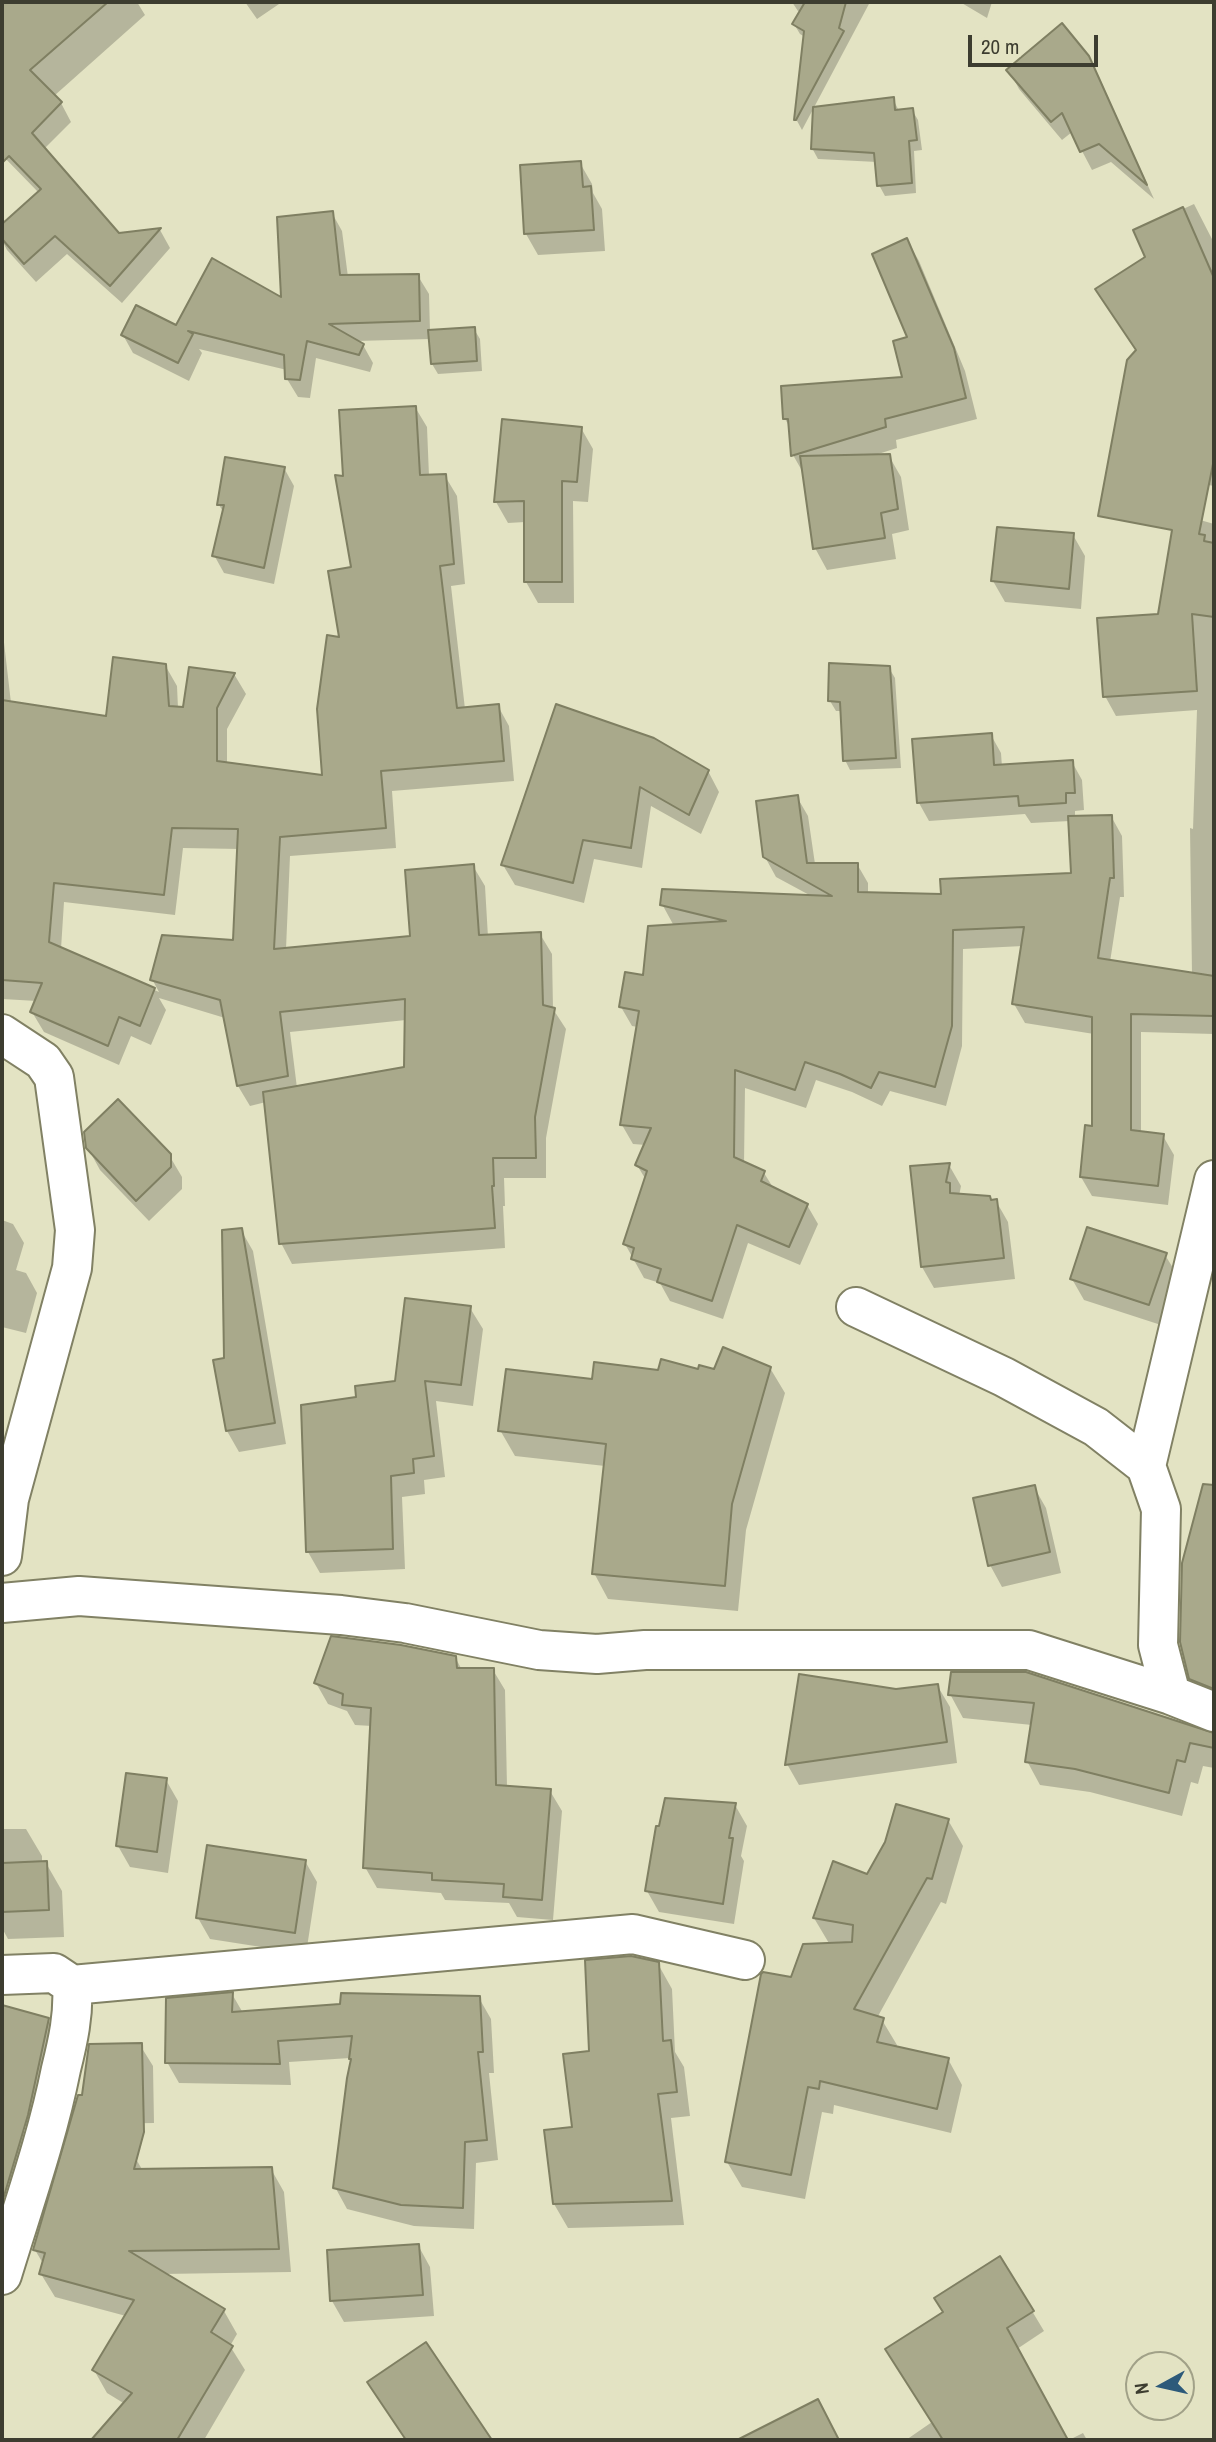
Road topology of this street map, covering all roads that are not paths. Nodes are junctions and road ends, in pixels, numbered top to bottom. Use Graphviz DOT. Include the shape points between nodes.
graph roads {
  1 [pos="2,1034"];
  2 [pos="1214,1180"];
  3 [pos="856,1307"];
  4 [pos="1146,1466"];
  5 [pos="2,1556"];
  6 [pos="2,1602"];
  7 [pos="1171,1695"];
  8 [pos="1214,1713"];
  9 [pos="745,1960"];
  10 [pos="2,1975"];
  11 [pos="72,1985"];
  12 [pos="2,2274"];
  1 -- 5 [label="street" via="43,1061 54,1077 75,1230 72,1268 9,1499"];
  2 -- 4 [label="street"];
  3 -- 4 [label="street" via="1004,1377 1096,1427"];
  4 -- 7 [label="street" via="1161,1509 1158,1645"];
  6 -- 7 [label="street" via="79,1597 341,1615 539,1650 597,1654 645,1650 1029,1650"];
  7 -- 8 [label="street"];
  9 -- 11 [label="street" via="633,1934"];
  10 -- 11 [label="street" via="54,1973"];
  11 -- 12 [label="street" via="72,2018 52,2113"];
}
